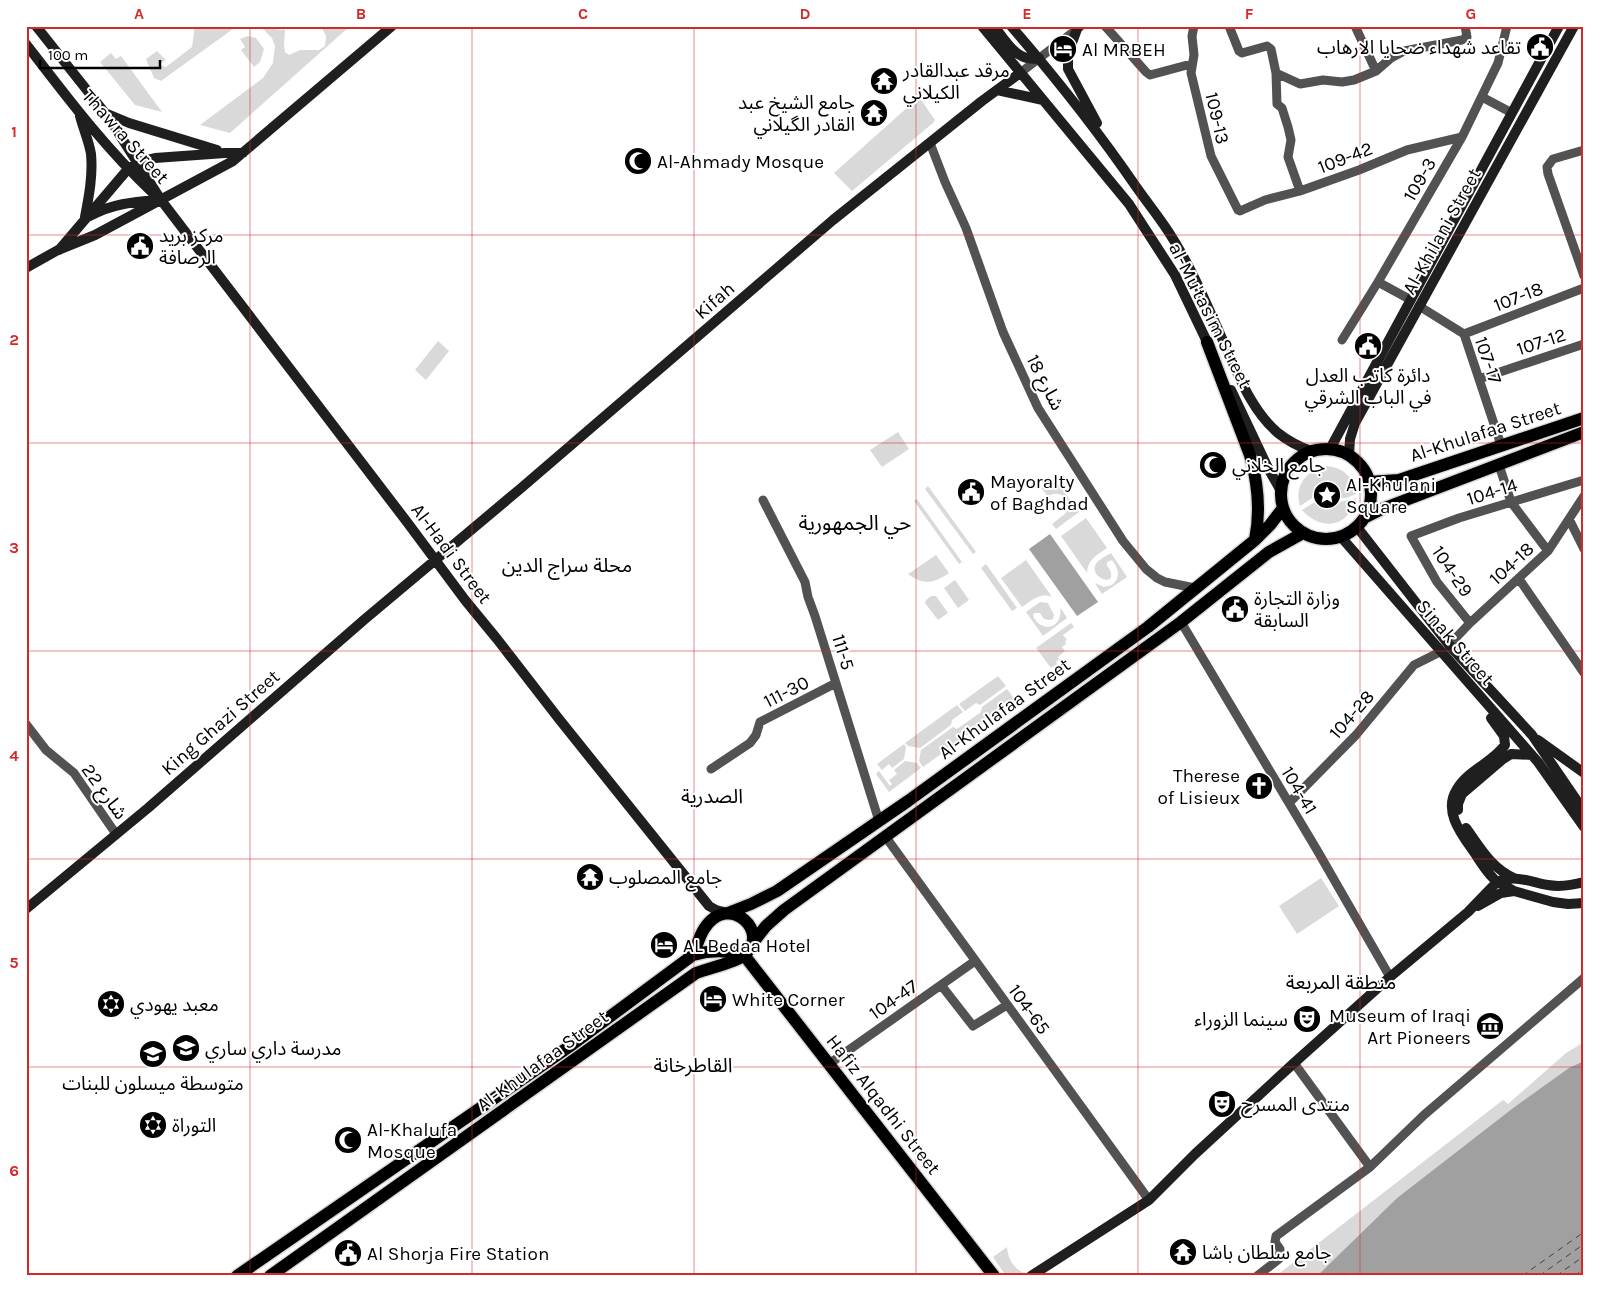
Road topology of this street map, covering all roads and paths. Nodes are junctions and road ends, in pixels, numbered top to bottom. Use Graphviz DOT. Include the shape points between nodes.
graph roads {
  1 [pos="36,26"];
  2 [pos="392,26"];
  3 [pos="982,26"];
  4 [pos="994,26"];
  5 [pos="1011,26"];
  6 [pos="1105,26"];
  7 [pos="1194,26"];
  8 [pos="1229,26"];
  9 [pos="1355,26"];
  10 [pos="1465,26"];
  11 [pos="1507,26"];
  12 [pos="1559,26"];
  13 [pos="1574,26"];
  14 [pos="1079,28"];
  15 [pos="26,44"];
  16 [pos="1039,58"];
  17 [pos="1191,64"];
  18 [pos="1376,71"];
  19 [pos="1020,73"];
  20 [pos="1276,74"];
  21 [pos="997,90"];
  22 [pos="1482,97"];
  23 [pos="1043,100"];
  24 [pos="78,110"];
  25 [pos="104,112"];
  26 [pos="1512,113"];
  27 [pos="1462,137"];
  28 [pos="930,143"];
  29 [pos="1110,148"];
  30 [pos="1584,150"];
  31 [pos="225,153"];
  32 [pos="243,153"];
  33 [pos="138,162"];
  34 [pos="128,169"];
  35 [pos="1300,190"];
  36 [pos="161,200"];
  37 [pos="1240,211"];
  38 [pos="84,219"];
  39 [pos="58,250"];
  40 [pos="26,268"];
  41 [pos="1584,276"];
  42 [pos="1378,282"];
  43 [pos="1584,288"];
  44 [pos="1415,303"];
  45 [pos="1464,334"];
  46 [pos="1342,340"];
  47 [pos="1207,342"];
  48 [pos="1584,344"];
  49 [pos="1479,379"];
  50 [pos="1584,418"];
  51 [pos="1584,432"];
  52 [pos="1501,445"];
  53 [pos="1330,449"];
  54 [pos="1311,451"];
  55 [pos="1349,455"];
  56 [pos="1499,465"];
  57 [pos="1584,480"];
  58 [pos="1369,482"];
  59 [pos="1281,491"];
  60 [pos="1584,496"];
  61 [pos="763,500"];
  62 [pos="1511,502"];
  63 [pos="1283,508"];
  64 [pos="1569,519"];
  65 [pos="1360,522"];
  66 [pos="1303,533"];
  67 [pos="1410,536"];
  68 [pos="1341,537"];
  69 [pos="1256,540"];
  70 [pos="1584,550"];
  71 [pos="1548,551"];
  72 [pos="436,560"];
  73 [pos="1519,579"];
  74 [pos="1195,588"];
  75 [pos="1180,622"];
  76 [pos="1470,623"];
  77 [pos="1449,645"];
  78 [pos="1440,652"];
  79 [pos="1584,673"];
  80 [pos="836,683"];
  81 [pos="1469,684"];
  82 [pos="26,724"];
  83 [pos="1532,735"];
  84 [pos="1532,754"];
  85 [pos="1548,767"];
  86 [pos="711,769"];
  87 [pos="1584,773"];
  88 [pos="1289,803"];
  89 [pos="1584,811"];
  90 [pos="879,820"];
  91 [pos="1584,827"];
  92 [pos="116,834"];
  93 [pos="885,836"];
  94 [pos="1484,867"];
  95 [pos="1520,879"];
  96 [pos="1497,882"];
  97 [pos="1584,882"];
  98 [pos="1518,892"];
  99 [pos="1481,898"];
  100 [pos="1584,903"];
  101 [pos="26,909"];
  102 [pos="1468,912"];
  103 [pos="728,913"];
  104 [pos="748,950"];
  105 [pos="693,955"];
  106 [pos="975,961"];
  107 [pos="1390,977"];
  108 [pos="1584,978"];
  109 [pos="942,985"];
  110 [pos="1007,1005"];
  111 [pos="1294,1063"];
  112 [pos="829,1064"];
  113 [pos="1370,1167"];
  114 [pos="1149,1200"];
  115 [pos="237,1276"];
  116 [pos="270,1276"];
  117 [pos="994,1276"];
  118 [pos="1031,1276"];
  119 [pos="1257,1276"];
  1 -- 25 [label="main road, Thawra Street"];
  2 -- 32 [label="main road"];
  3 -- 19 [label="main road, al-Mu'tasim Street"];
  4 -- 16 [label="main road" via="1020,56 1031,60"];
  5 -- 16 [label="main road, al-Mu'tasim Street"];
  6 -- 17 [label="street" via="1150,75"];
  7 -- 17 [label="street, 109-13"];
  8 -- 20 [label="street" via="1242,53 1270,46"];
  9 -- 18 [label="street"];
  10 -- 18 [label="street" via="1467,37 1462,40 1404,51"];
  11 -- 22 [label="street, 109-3" via="1498,63"];
  12 -- 26 [label="main road, Al-Khilani Street"];
  13 -- 44 [label="main road, Al-Khilani Street"];
  14 -- 16 [label="street"];
  14 -- 29 [label="main road" via="1068,54 1068,69"];
  15 -- 24 [label="main road, Thawra Street"];
  16 -- 19 [label="street"];
  16 -- 29 [label="main road, al-Mu'tasim Street"];
  17 -- 37 [label="street, 109-13" via="1211,156"];
  18 -- 20 [label="street" via="1354,80 1300,84"];
  19 -- 21 [label="main road, Kifah"];
  19 -- 23 [label="main road, al-Mu'tasim Street"];
  20 -- 35 [label="street" via="1277,104 1282,108 1291,140 1288,157"];
  21 -- 23 [label="main road"];
  21 -- 28 [label="main road, Kifah"];
  22 -- 26 [label="street"];
  22 -- 27 [label="street, 109-3"];
  23 -- 47 [label="main road, al-Mu'tasim Street" via="1129,204 1175,274"];
  24 -- 34 [label="main road, Thawra Street"];
  24 -- 38 [label="main road" via="92,167"];
  25 -- 31 [label="main road"];
  25 -- 33 [label="main road, Thawra Street"];
  26 -- 44 [label="main road, Al-Khilani Street"];
  27 -- 35 [label="street, 109-42" via="1407,150"];
  27 -- 42 [label="street, 109-3"];
  28 -- 72 [label="main road, Kifah" via="833,220"];
  28 -- 74 [label="street, شارع 18" via="966,228 1003,332 1038,408 1123,541 1146,569 1165,582"];
  29 -- 54 [label="main road, al-Mu'tasim Street" via="1187,264 1250,398 1278,433"];
  30 -- 41 [label="street" via="1553,159 1547,167"];
  31 -- 32 [label="main road"];
  31 -- 33 [label="main road"];
  32 -- 36 [label="main road"];
  33 -- 34 [label="main road"];
  33 -- 36 [label="main road, Thawra Street"];
  34 -- 36 [label="main road, Thawra Street"];
  34 -- 38 [label="main road"];
  35 -- 37 [label="street, 109-42"];
  36 -- 38 [label="main road" via="125,203"];
  36 -- 39 [label="main road" via="91,238"];
  36 -- 72 [label="main road, Al-Hadi Street"];
  38 -- 39 [label="main road"];
  39 -- 40 [label="main road"];
  42 -- 44 [label="street, 107-17"];
  42 -- 46 [label="street, 109-3"];
  43 -- 45 [label="street, 107-18"];
  44 -- 45 [label="street, 107-17"];
  44 -- 53 [label="main road, Al-Khilani Street"];
  44 -- 55 [label="main road, Al-Khilani Street" via="1355,423"];
  45 -- 49 [label="street, 107-17"];
  47 -- 59 [label="main road, al-Mu'tasim Street"];
  47 -- 69 [label="main road" via="1255,473 1259,504"];
  48 -- 49 [label="street, 107-12"];
  49 -- 52 [label="street, 107-17"];
  50 -- 52 [label="main road, Al-Khulafaa Street"];
  51 -- 56 [label="main road, Al-Khulafaa Street"];
  52 -- 58 [label="main road, Al-Khulafaa Street" via="1398,480"];
  53 -- 54 [label="main road"];
  53 -- 55 [label="main road"];
  54 -- 59 [label="main road" via="1296,460 1286,474"];
  55 -- 58 [label="main road" via="1361,466"];
  56 -- 62 [label="street"];
  56 -- 65 [label="main road, Al-Khulafaa Street" via="1382,509"];
  57 -- 62 [label="street, 104-14"];
  58 -- 65 [label="main road" via="1369,507"];
  59 -- 63 [label="main road"];
  60 -- 64 [label="street, 104-18"];
  61 -- 80 [label="street, 111-5" via="805,582"];
  62 -- 67 [label="street, 104-14"];
  62 -- 71 [label="street"];
  63 -- 66 [label="main road"];
  63 -- 69 [label="main road, Al-Khulafaa Street"];
  64 -- 70 [label="street"];
  64 -- 71 [label="street, 104-18"];
  65 -- 68 [label="main road"];
  65 -- 77 [label="main road, Sinak Street"];
  66 -- 68 [label="main road" via="1315,538"];
  66 -- 75 [label="main road, Al-Khulafaa Street" via="1269,552"];
  67 -- 76 [label="street, 104-29" via="1437,582"];
  68 -- 78 [label="main road, Sinak Street"];
  69 -- 74 [label="main road, Al-Khulafaa Street"];
  71 -- 73 [label="street, 104-18"];
  72 -- 92 [label="main road, King Ghazi Street"];
  72 -- 103 [label="main road, Al-Hadi Street" via="709,906"];
  73 -- 76 [label="street, 104-18"];
  73 -- 79 [label="street"];
  74 -- 90 [label="main road, Al-Khulafaa Street" via="1148,627"];
  75 -- 88 [label="street, 104-41"];
  75 -- 93 [label="main road, Al-Khulafaa Street"];
  76 -- 77 [label="street, 104-18"];
  77 -- 83 [label="main road, Sinak Street"];
  78 -- 81 [label="main road, Sinak Street"];
  78 -- 88 [label="street, 104-28" via="1414,665 1356,735"];
  80 -- 86 [label="street, 111-30" via="760,722 750,744"];
  80 -- 90 [label="street, 111-5"];
  81 -- 84 [label="main road, Sinak Street"];
  81 -- 94 [label="main road" via="1473,696 1501,730 1505,740 1501,750 1460,785 1452,803 1458,828"];
  82 -- 92 [label="street, شارع 22" via="46,750 74,773"];
  83 -- 85 [label="main road, Sinak Street"];
  83 -- 87 [label="main road"];
  84 -- 85 [label="main road, Sinak Street"];
  84 -- 95 [label="main road" via="1506,756 1462,794 1458,804 1463,825 1493,864"];
  85 -- 89 [label="main road"];
  85 -- 91 [label="main road"];
  88 -- 107 [label="street, 104-41"];
  90 -- 103 [label="main road, Al-Khulafaa Street" via="778,891"];
  92 -- 101 [label="main road, King Ghazi Street"];
  93 -- 104 [label="main road, Al-Khulafaa Street" via="779,914"];
  93 -- 106 [label="street, 104-65"];
  94 -- 96 [label="main road"];
  94 -- 99 [label="main road" via="1486,888"];
  95 -- 96 [label="main road"];
  95 -- 97 [label="main road" via="1550,886"];
  95 -- 98 [label="main road"];
  96 -- 98 [label="main road"];
  96 -- 99 [label="main road"];
  98 -- 100 [label="main road" via="1553,902"];
  98 -- 102 [label="main road" via="1501,894"];
  99 -- 102 [label="main road"];
  102 -- 107 [label="main road"];
  103 -- 104 [label="main road" via="741,916 749,924 753,934"];
  103 -- 105 [label="main road, Al-Khulafaa Street" via="707,925"];
  104 -- 105 [label="main road" via="715,950"];
  104 -- 112 [label="main road, Hafiz Alqadhi Street"];
  104 -- 116 [label="main road, Al-Khulafaa Street" via="736,960 696,973 671,990"];
  105 -- 115 [label="main road, Al-Khulafaa Street" via="573,1044"];
  106 -- 109 [label="street, 104-47"];
  106 -- 110 [label="street, 104-65"];
  107 -- 111 [label="main road"];
  108 -- 113 [label="street" via="1424,1114"];
  109 -- 110 [label="street" via="973,1026"];
  109 -- 112 [label="street, 104-47"];
  110 -- 114 [label="street, 104-65"];
  111 -- 113 [label="street"];
  111 -- 114 [label="main road"];
  112 -- 117 [label="main road, Hafiz Alqadhi Street"];
  113 -- 119 [label="street" via="1276,1236 1279,1259"];
  114 -- 118 [label="main road"];
}
